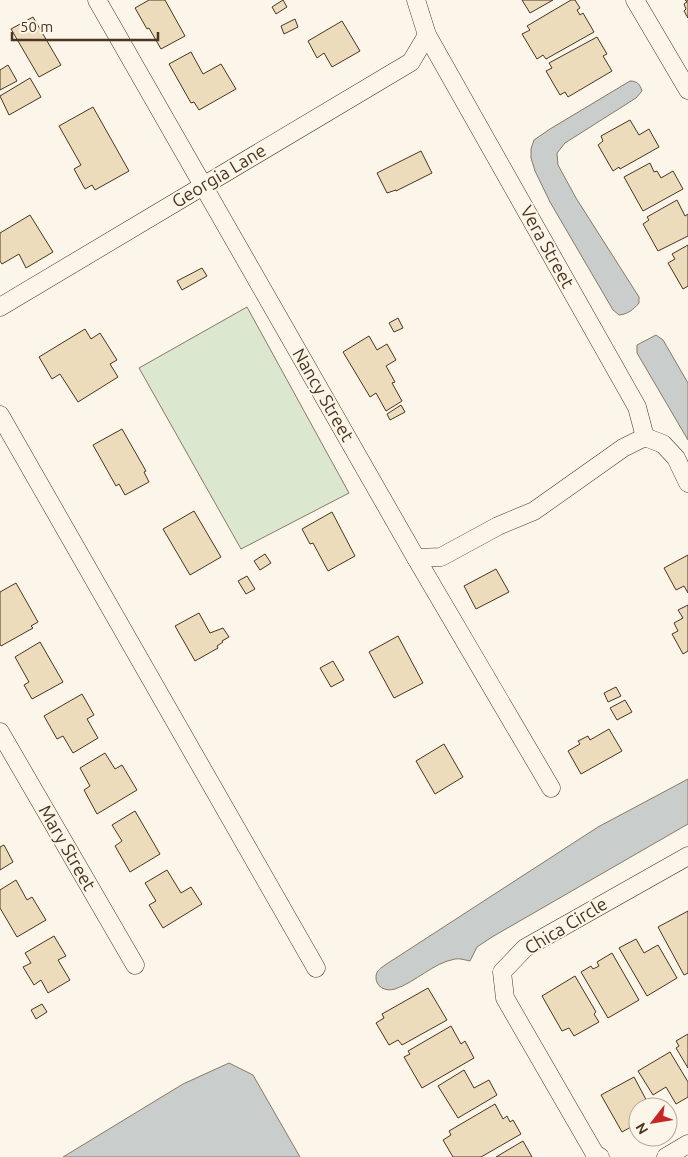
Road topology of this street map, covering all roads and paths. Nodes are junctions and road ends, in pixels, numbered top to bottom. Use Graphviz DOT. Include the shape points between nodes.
graph roads {
  1 [pos="97,0"];
  2 [pos="416,0"];
  3 [pos="635,0"];
  4 [pos="427,35"];
  5 [pos="688,90"];
  6 [pos="203,185"];
  7 [pos="0,306"];
  8 [pos="0,415"];
  9 [pos="645,437"];
  10 [pos="688,483"];
  11 [pos="416,558"];
  12 [pos="0,732"];
  13 [pos="551,788"];
  14 [pos="688,856"];
  15 [pos="135,965"];
  16 [pos="316,968"];
  17 [pos="688,1144"];
  18 [pos="600,1157"];
  19 [pos="666,1157"];
  1 -- 6 [label="street, Nancy Street"];
  2 -- 4 [label="street, Vera Street"];
  3 -- 5 [label="street"];
  4 -- 6 [label="street, Georgia Lane" via="411,62"];
  4 -- 9 [label="street, Vera Street" via="637,407"];
  6 -- 7 [label="street, Georgia Lane"];
  6 -- 11 [label="street, Nancy Street"];
  8 -- 16 [label="street"];
  9 -- 10 [label="street" via="663,444 676,458"];
  9 -- 11 [label="street" via="623,448 534,511 440,557"];
  11 -- 13 [label="street, Nancy Street"];
  12 -- 15 [label="street, Mary Street"];
  14 -- 18 [label="street, Chica Circle" via="525,948 502,972 505,998 595,1154"];
  17 -- 19 [label="street"];
}
